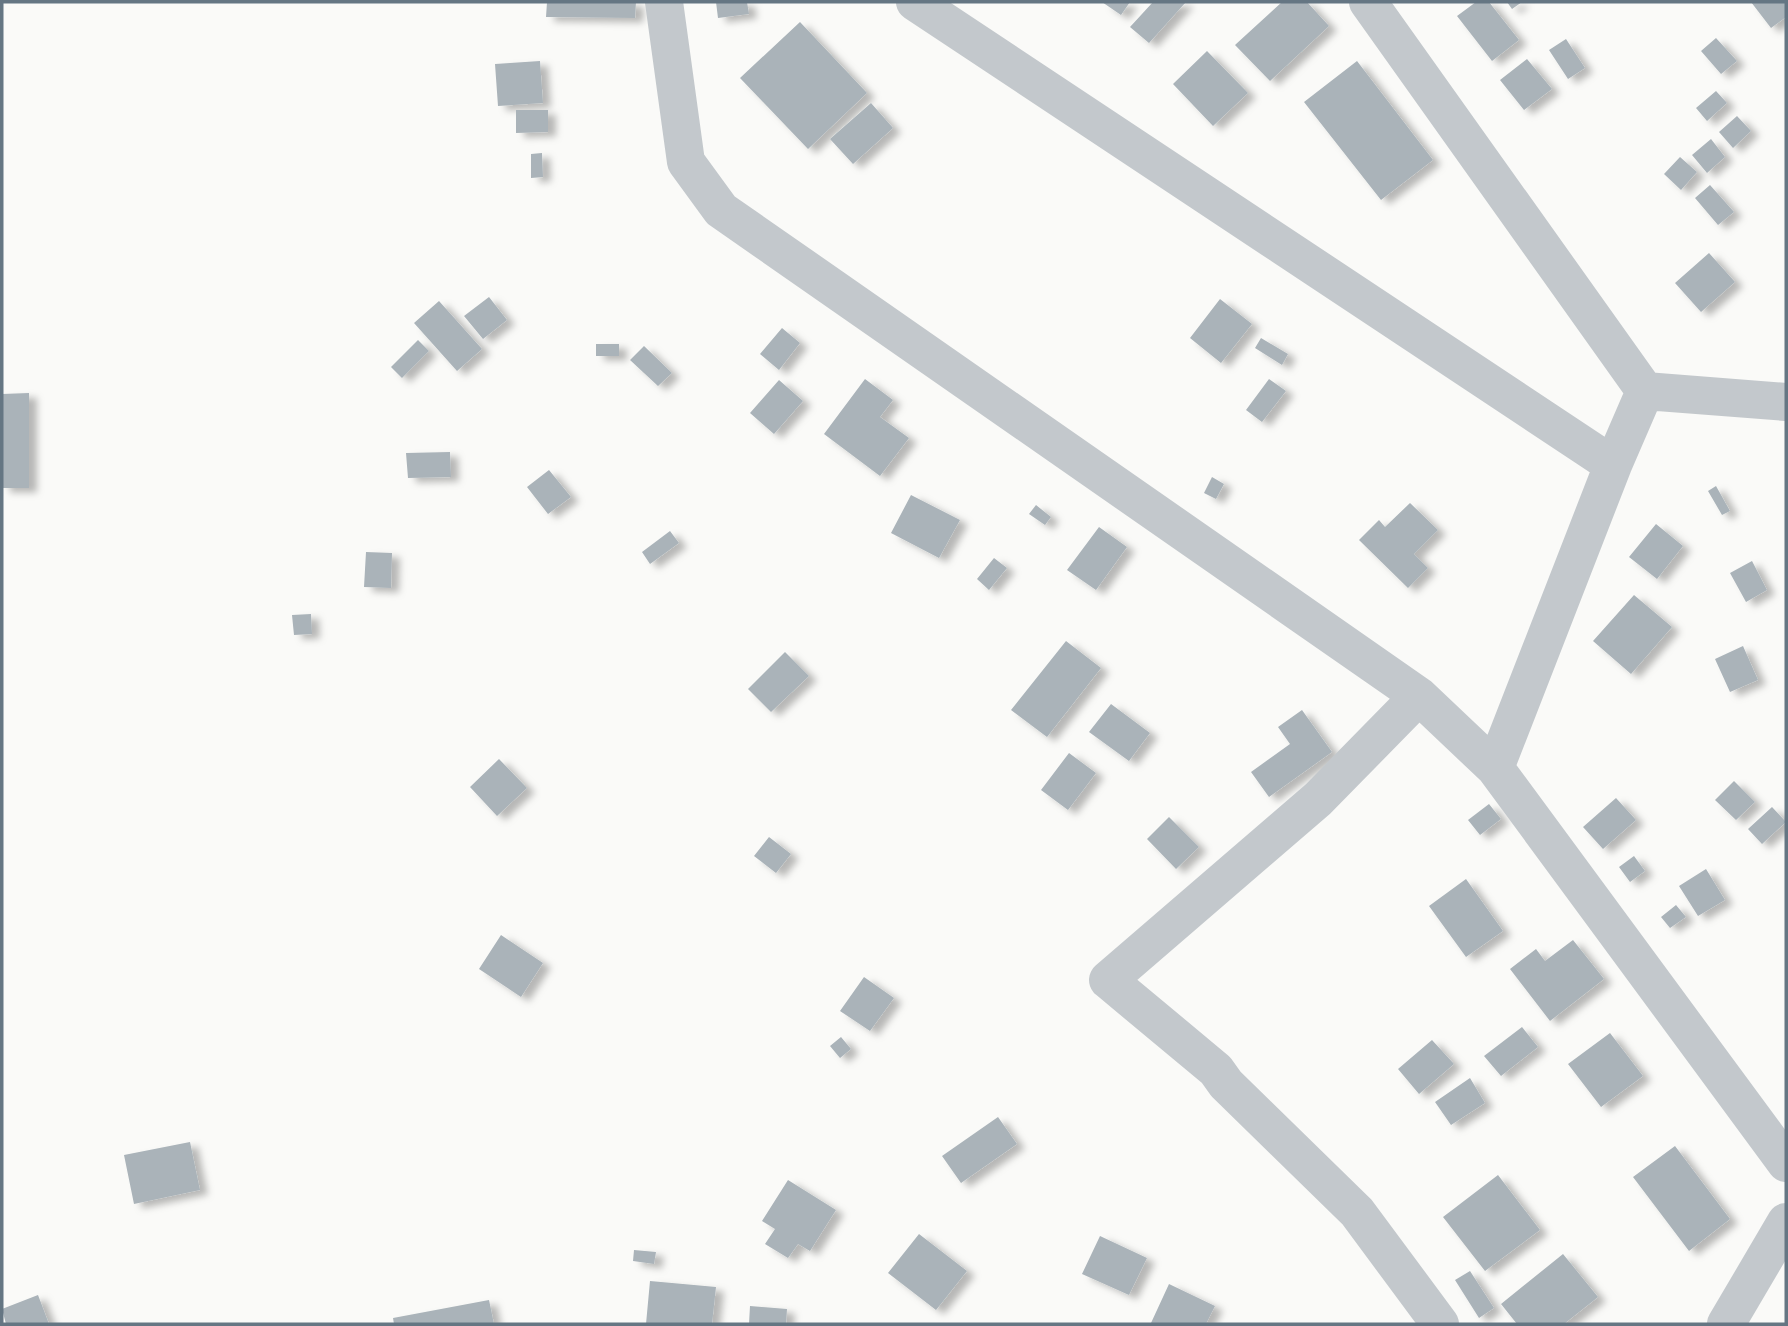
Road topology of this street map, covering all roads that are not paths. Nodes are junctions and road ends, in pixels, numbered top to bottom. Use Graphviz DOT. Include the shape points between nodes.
graph roads {
  1 [pos="664,2"];
  2 [pos="915,2"];
  3 [pos="1368,2"];
  4 [pos="1645,391"];
  5 [pos="1786,402"];
  6 [pos="1613,465"];
  7 [pos="1419,696"];
  8 [pos="1495,768"];
  9 [pos="1786,1163"];
  10 [pos="1786,1222"];
  11 [pos="1440,1324"];
  12 [pos="1726,1324"];
  1 -- 7 [label="street" via="686,162 721,210"];
  2 -- 6 [label="street"];
  3 -- 4 [label="street"];
  4 -- 5 [label="street"];
  4 -- 6 [label="street"];
  6 -- 8 [label="street"];
  7 -- 8 [label="street"];
  7 -- 11 [label="street" via="1318,799 1108,981 1216,1070 1357,1212"];
  8 -- 9 [label="street"];
  10 -- 12 [label="street"];
}
